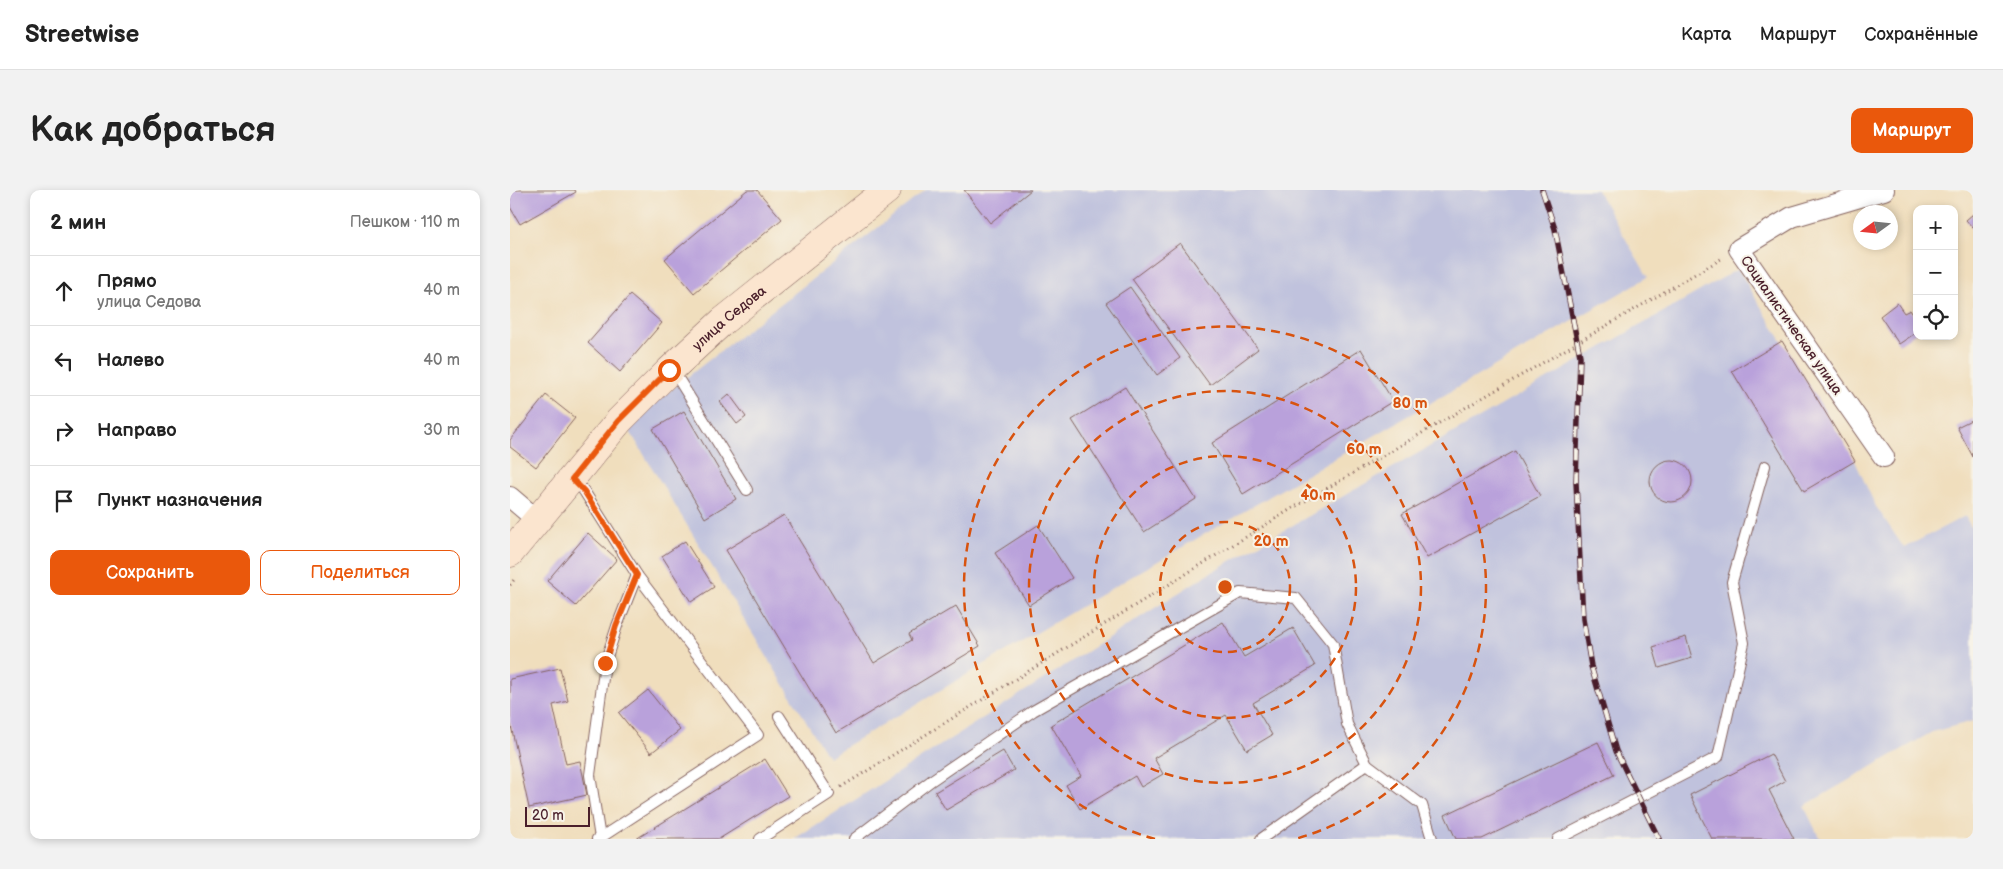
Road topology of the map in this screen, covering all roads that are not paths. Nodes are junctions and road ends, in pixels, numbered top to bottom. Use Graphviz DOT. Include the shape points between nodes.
graph roads {
  1 [pos="887,190"];
  2 [pos="1884,190"];
  3 [pos="669,370"];
  4 [pos="1884,457"];
  5 [pos="1765,466"];
  6 [pos="572,479"];
  7 [pos="747,490"];
  8 [pos="510,497"];
  9 [pos="537,520"];
  10 [pos="510,553"];
  11 [pos="637,575"];
  12 [pos="779,716"];
  13 [pos="1367,764"];
  14 [pos="1565,837"];
  15 [pos="599,838"];
  16 [pos="760,839"];
  17 [pos="854,839"];
  18 [pos="1261,839"];
  19 [pos="1432,839"];
  1 -- 3 [label="street, улица Седова" via="723,321"];
  2 -- 4 [label="street, Социалистическая улица" via="1792,217 1738,249"];
  3 -- 6 [label="street, улица Седова" via="618,421"];
  3 -- 7 [label="lane" via="679,380"];
  5 -- 14 [label="lane" via="1732,582 1744,643 1718,757"];
  6 -- 9 [label="street, улица Седова"];
  6 -- 11 [label="lane" via="584,491"];
  8 -- 9 [label="street"];
  9 -- 10 [label="street, улица Седова"];
  11 -- 15 [label="lane" via="616,626 604,673 590,775"];
  11 -- 15 [label="lane" via="758,735"];
  12 -- 16 [label="lane" via="828,794"];
  13 -- 17 [label="lane" via="1348,724 1333,644 1296,598 1240,593 1033,711 932,780"];
  13 -- 18 [label="lane"];
  13 -- 19 [label="lane" via="1422,805"];
}
